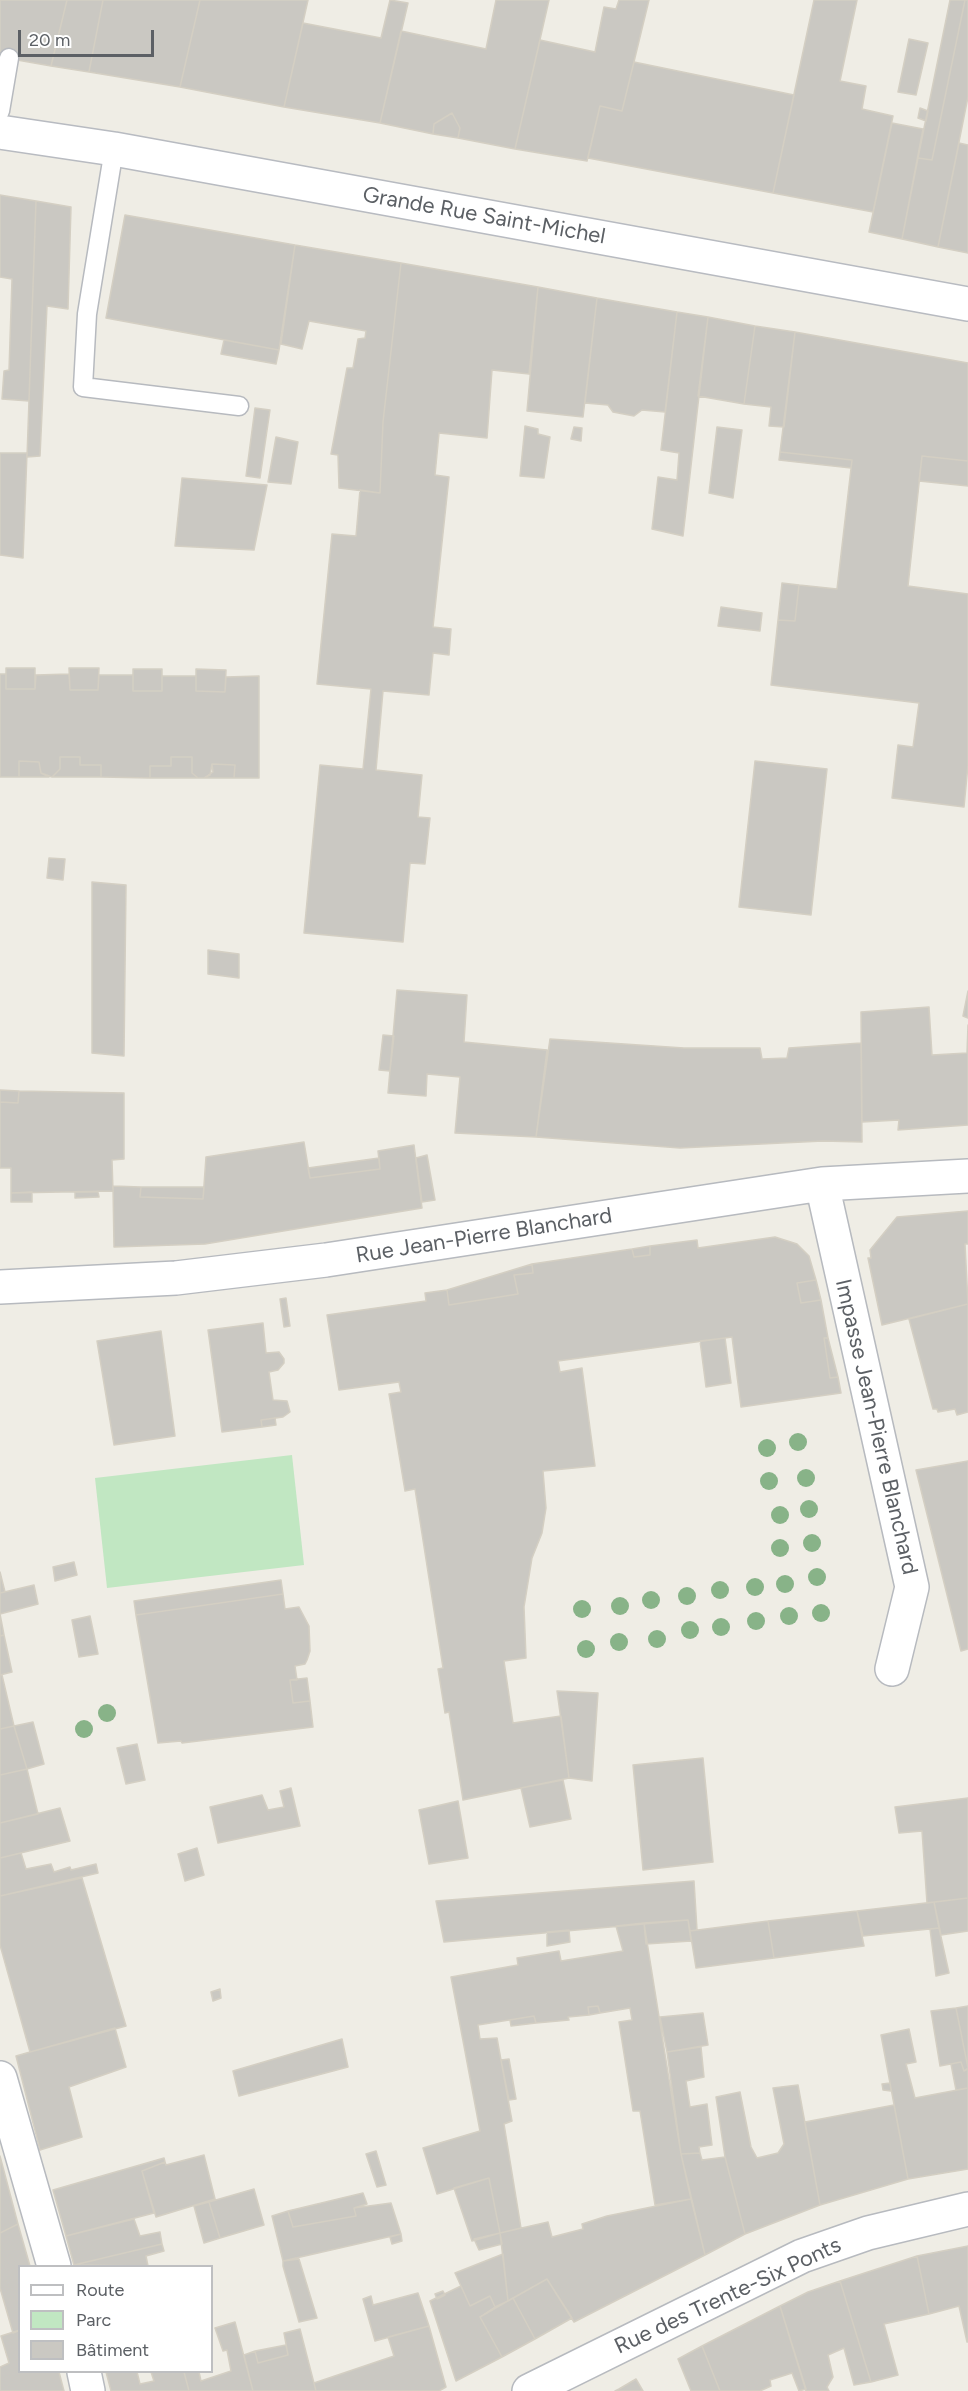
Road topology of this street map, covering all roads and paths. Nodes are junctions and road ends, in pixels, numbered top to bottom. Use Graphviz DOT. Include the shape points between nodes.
graph roads {
  1 [pos="9,58"];
  2 [pos="0,111"];
  3 [pos="0,132"];
  4 [pos="114,149"];
  5 [pos="968,304"];
  6 [pos="239,406"];
  7 [pos="968,1176"];
  8 [pos="822,1184"];
  9 [pos="0,1287"];
  10 [pos="892,1669"];
  11 [pos="0,2078"];
  12 [pos="968,2209"];
  13 [pos="54,2265"];
  14 [pos="84,2373"];
  15 [pos="88,2391"];
  16 [pos="529,2391"];
  1 -- 2 [label="lane"];
  3 -- 4 [label="street, Grande Rue Saint-Michel"];
  4 -- 5 [label="street, Grande Rue Saint-Michel"];
  4 -- 6 [label="lane" via="87,314 83,387"];
  7 -- 8 [label="street, Rue Jean-Pierre Blanchard"];
  8 -- 9 [label="street, Rue Jean-Pierre Blanchard" via="298,1264 176,1278"];
  8 -- 10 [label="street, Impasse Jean-Pierre Blanchard" via="912,1587"];
  11 -- 13 [label="street"];
  12 -- 16 [label="street, Rue des Trente-Six Ponts" via="868,2233 802,2256"];
  14 -- 15 [label="street"];
}
